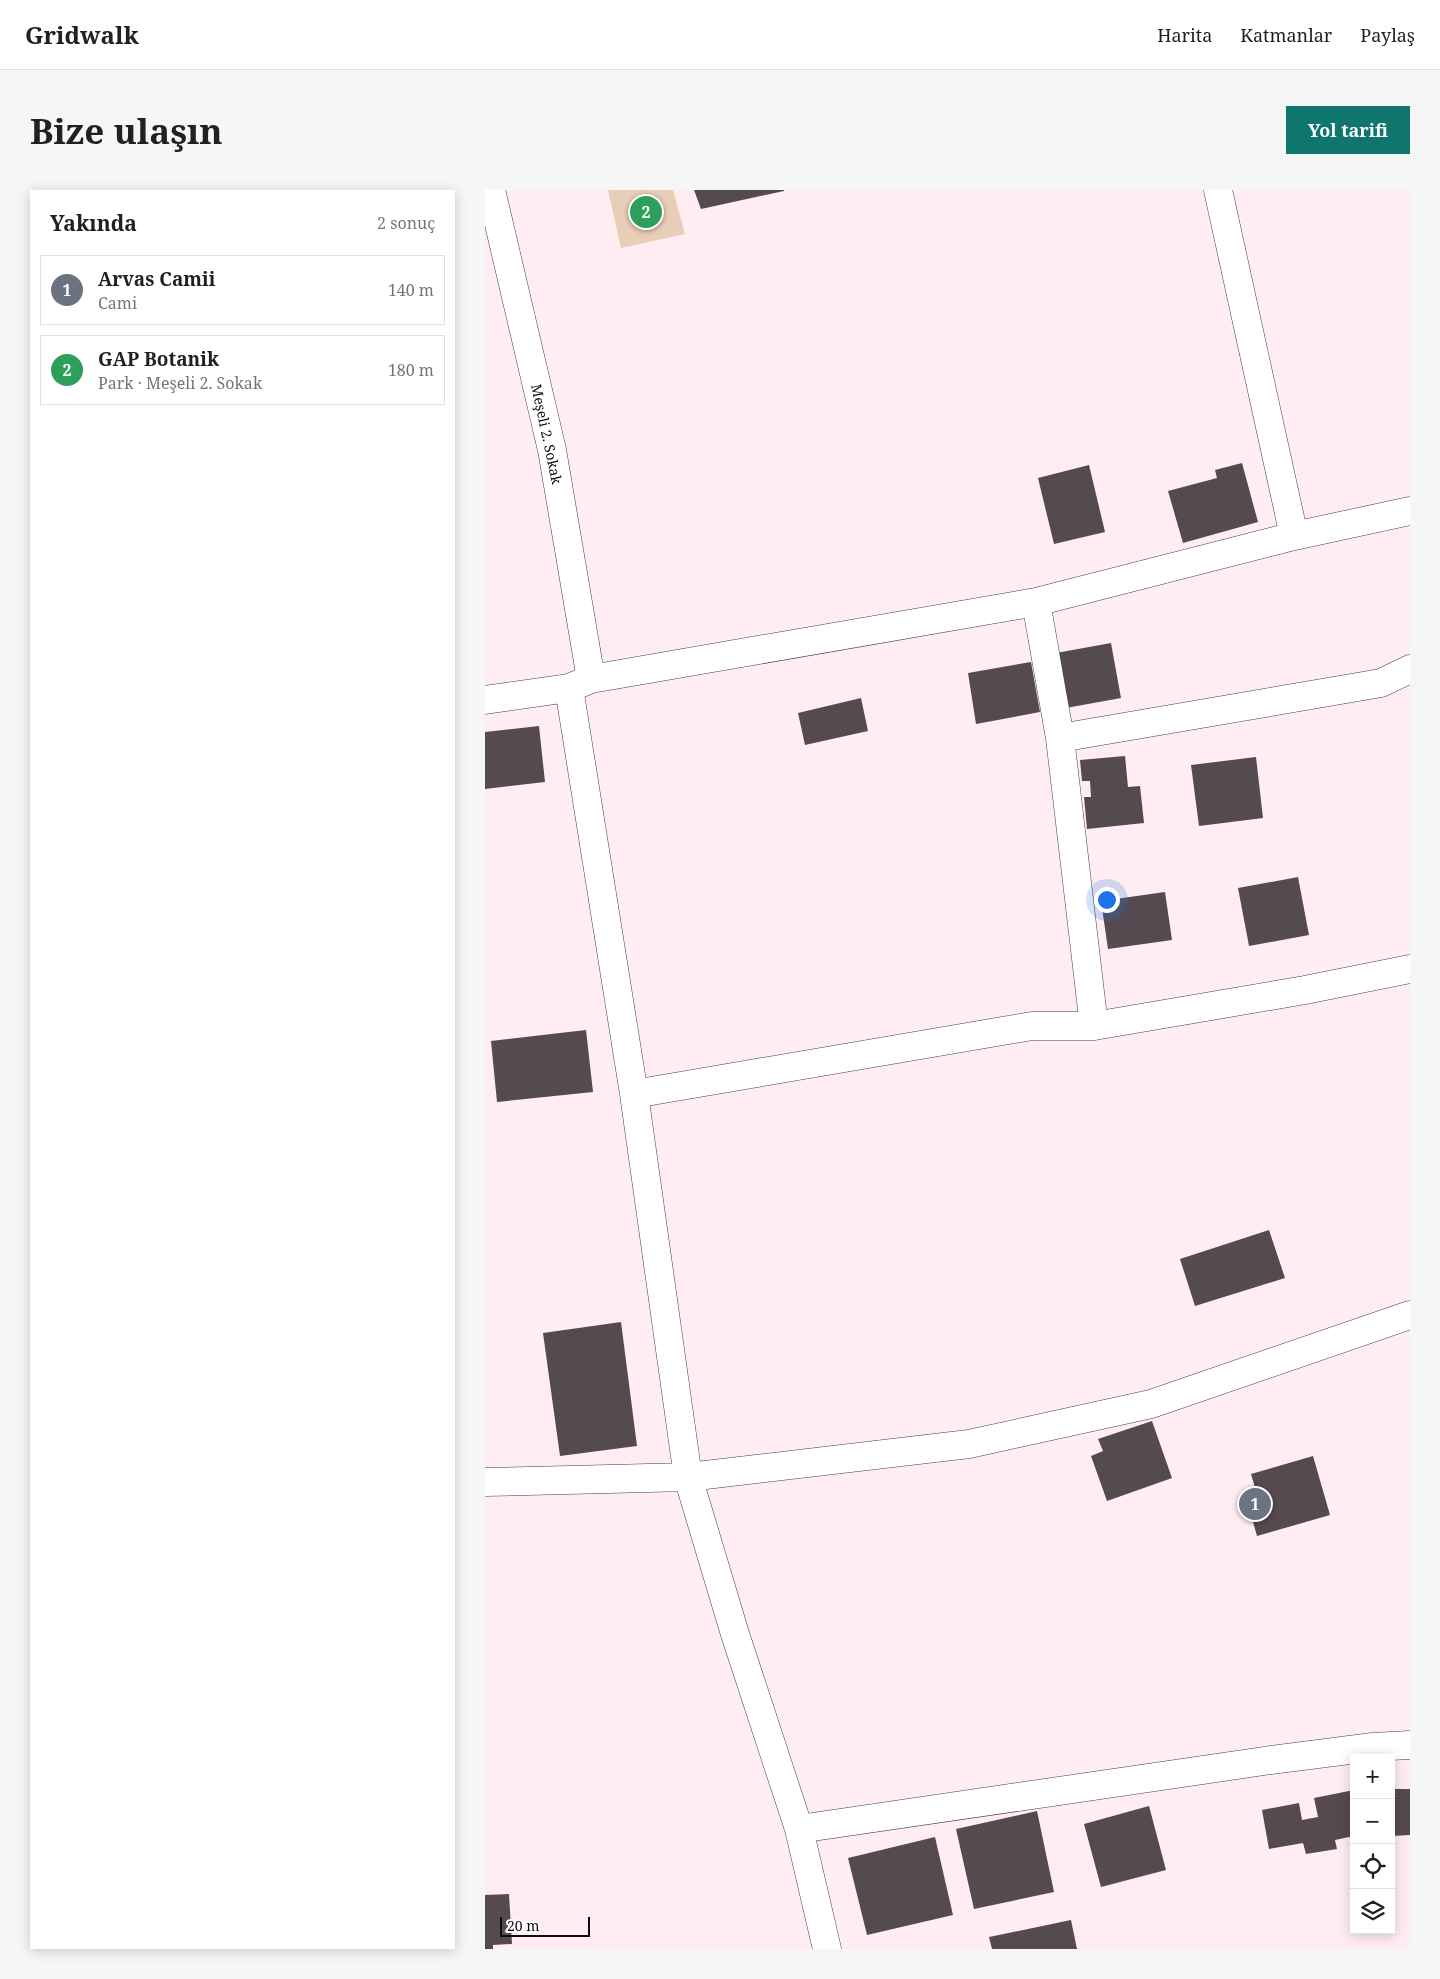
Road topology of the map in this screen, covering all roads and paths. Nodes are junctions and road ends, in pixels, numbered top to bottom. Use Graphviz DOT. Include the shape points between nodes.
graph roads {
  1 [pos="491,190"];
  2 [pos="1218,190"];
  3 [pos="1410,511"];
  4 [pos="1294,536"];
  5 [pos="1036,602"];
  6 [pos="1410,669"];
  7 [pos="580,684"];
  8 [pos="485,700"];
  9 [pos="1059,738"];
  10 [pos="1410,969"];
  11 [pos="1093,1026"];
  12 [pos="634,1094"];
  13 [pos="1410,1314"];
  14 [pos="688,1477"];
  15 [pos="485,1482"];
  16 [pos="1410,1745"];
  17 [pos="799,1829"];
  18 [pos="827,1949"];
  1 -- 7 [label="street, Meşeli 2. Sokak" via="552,450"];
  2 -- 4 [label="street"];
  3 -- 4 [label="street"];
  4 -- 5 [label="street"];
  5 -- 7 [label="street"];
  5 -- 9 [label="street"];
  6 -- 9 [label="street" via="1381,683"];
  7 -- 8 [label="street"];
  7 -- 12 [label="street, Meşeli 2. Sokak"];
  9 -- 11 [label="street"];
  10 -- 11 [label="street"];
  11 -- 12 [label="street" via="1032,1026"];
  12 -- 14 [label="street, Meşeli 2. Sokak"];
  13 -- 14 [label="street" via="1151,1404 969,1444"];
  14 -- 15 [label="street"];
  14 -- 17 [label="street, Meşeli 2. Sokak"];
  16 -- 17 [label="street" via="1264,1761"];
  17 -- 18 [label="street, Meşeli 2. Sokak"];
}
